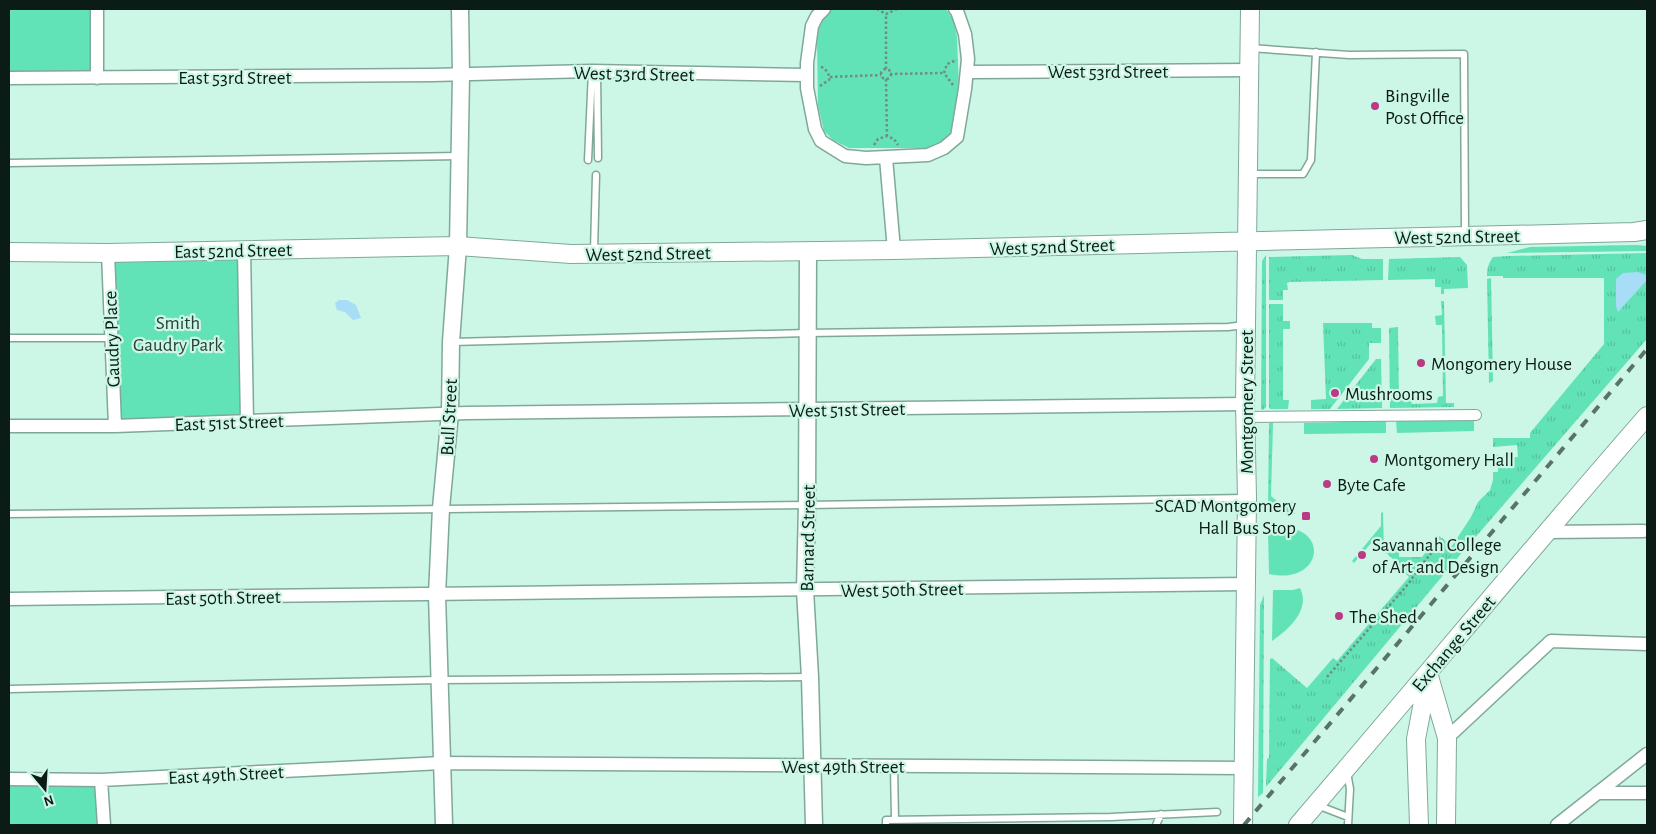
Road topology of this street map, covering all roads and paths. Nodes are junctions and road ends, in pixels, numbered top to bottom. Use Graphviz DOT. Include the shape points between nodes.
graph roads {
  1 [pos="97,9"];
  2 [pos="460,9"];
  3 [pos="824,9"];
  4 [pos="877,9"];
  5 [pos="897,9"];
  6 [pos="955,9"];
  7 [pos="1250,9"];
  8 [pos="886,14"];
  9 [pos="1249,48"];
  10 [pos="1316,52"];
  11 [pos="886,69"];
  12 [pos="1249,70"];
  13 [pos="594,71"];
  14 [pos="967,72"];
  15 [pos="881,74"];
  16 [pos="890,74"];
  17 [pos="944,74"];
  18 [pos="461,75"];
  19 [pos="806,75"];
  20 [pos="829,77"];
  21 [pos="9,78"];
  22 [pos="97,78"];
  23 [pos="886,79"];
  24 [pos="886,136"];
  25 [pos="460,156"];
  26 [pos="598,158"];
  27 [pos="886,158"];
  28 [pos="588,160"];
  29 [pos="9,163"];
  30 [pos="1248,174"];
  31 [pos="596,175"];
  32 [pos="1643,233"];
  33 [pos="1465,236"];
  34 [pos="1247,241"];
  35 [pos="458,246"];
  36 [pos="244,249"];
  37 [pos="894,250"];
  38 [pos="808,251"];
  39 [pos="9,252"];
  40 [pos="108,253"];
  41 [pos="594,254"];
  42 [pos="1246,325"];
  43 [pos="807,333"];
  44 [pos="9,338"];
  45 [pos="112,338"];
  46 [pos="451,342"];
  47 [pos="808,410"];
  48 [pos="1245,411"];
  49 [pos="450,413"];
  50 [pos="1476,415"];
  51 [pos="1647,416"];
  52 [pos="247,422"];
  53 [pos="9,426"];
  54 [pos="115,426"];
  55 [pos="1247,498"];
  56 [pos="808,505"];
  57 [pos="441,508"];
  58 [pos="9,514"];
  59 [pos="1644,530"];
  60 [pos="1546,532"];
  61 [pos="1443,539"];
  62 [pos="1246,584"];
  63 [pos="805,590"];
  64 [pos="437,595"];
  65 [pos="9,600"];
  66 [pos="1647,644"];
  67 [pos="1428,673"];
  68 [pos="810,677"];
  69 [pos="1327,677"];
  70 [pos="439,680"];
  71 [pos="9,690"];
  72 [pos="1447,738"];
  73 [pos="1647,754"];
  74 [pos="442,763"];
  75 [pos="812,766"];
  76 [pos="894,766"];
  77 [pos="1244,768"];
  78 [pos="1347,769"];
  79 [pos="9,779"];
  80 [pos="102,780"];
  81 [pos="1597,793"];
  82 [pos="1647,793"];
  83 [pos="1316,805"];
  84 [pos="1218,812"];
  85 [pos="1161,814"];
  86 [pos="1348,818"];
  87 [pos="895,820"];
  88 [pos="997,822"];
  89 [pos="104,825"];
  90 [pos="444,825"];
  91 [pos="814,825"];
  92 [pos="886,825"];
  93 [pos="1156,825"];
  94 [pos="1243,825"];
  95 [pos="1298,825"];
  96 [pos="1348,825"];
  97 [pos="1419,825"];
  98 [pos="1446,825"];
  99 [pos="1557,825"];
  1 -- 22 [label="street"];
  2 -- 18 [label="street, Bull Street"];
  3 -- 19 [label="street" via="812,26"];
  4 -- 8 [label="path"];
  5 -- 8 [label="path"];
  6 -- 14 [label="street" via="965,34"];
  7 -- 9 [label="main road, Montgomery Street"];
  8 -- 11 [label="path"];
  9 -- 10 [label="lane"];
  9 -- 12 [label="main road, Montgomery Street"];
  10 -- 30 [label="lane" via="1311,160 1302,174"];
  10 -- 33 [label="lane" via="1349,55 1464,54"];
  11 -- 15 [label="path"];
  11 -- 16 [label="path"];
  12 -- 14 [label="street, West 53rd Street"];
  12 -- 30 [label="main road, Montgomery Street"];
  13 -- 18 [label="street, West 53rd Street"];
  13 -- 19 [label="street, West 53rd Street"];
  13 -- 26 [label="lane"];
  13 -- 28 [label="lane"];
  14 -- 27 [label="street" via="956,137 944,148 928,155"];
  15 -- 20 [label="path"];
  15 -- 23 [label="path"];
  16 -- 17 [label="path"];
  16 -- 23 [label="path"];
  18 -- 22 [label="street, East 53rd Street"];
  18 -- 25 [label="street, Bull Street"];
  19 -- 27 [label="street" via="815,129 822,140 845,156"];
  21 -- 22 [label="street, East 53rd Street"];
  23 -- 24 [label="path"];
  25 -- 29 [label="lane"];
  25 -- 35 [label="street, Bull Street"];
  27 -- 37 [label="street"];
  30 -- 34 [label="main road, Montgomery Street"];
  31 -- 41 [label="lane"];
  32 -- 33 [label="main road, West 52nd Street"];
  33 -- 34 [label="main road, West 52nd Street"];
  34 -- 37 [label="main road, West 52nd Street"];
  34 -- 42 [label="main road, Montgomery Street"];
  35 -- 36 [label="main road, East 52nd Street"];
  35 -- 41 [label="main road, West 52nd Street"];
  35 -- 46 [label="street, Bull Street"];
  36 -- 40 [label="main road, East 52nd Street"];
  36 -- 52 [label="street"];
  37 -- 38 [label="main road, West 52nd Street"];
  38 -- 41 [label="main road, West 52nd Street"];
  38 -- 43 [label="street, Barnard Street"];
  39 -- 40 [label="main road, East 52nd Street"];
  40 -- 45 [label="street, Gaudry Place"];
  42 -- 43 [label="lane"];
  42 -- 48 [label="main road, Montgomery Street"];
  43 -- 46 [label="lane"];
  43 -- 47 [label="street, Barnard Street"];
  44 -- 45 [label="lane"];
  45 -- 54 [label="street, Gaudry Place"];
  46 -- 49 [label="street, Bull Street"];
  47 -- 48 [label="street, West 51st Street"];
  47 -- 49 [label="street, West 51st Street"];
  47 -- 56 [label="street, Barnard Street"];
  48 -- 50 [label="street"];
  48 -- 55 [label="main road, Montgomery Street"];
  49 -- 52 [label="street, East 51st Street"];
  49 -- 57 [label="street, Bull Street"];
  51 -- 60 [label="main road, Exchange Street"];
  52 -- 54 [label="street, East 51st Street"];
  53 -- 54 [label="street, East 51st Street"];
  55 -- 56 [label="lane"];
  55 -- 62 [label="main road, Montgomery Street"];
  56 -- 57 [label="lane"];
  56 -- 63 [label="street, Barnard Street"];
  57 -- 58 [label="lane"];
  57 -- 64 [label="street, Bull Street"];
  59 -- 60 [label="street"];
  60 -- 67 [label="main road, Exchange Street"];
  61 -- 69 [label="path"];
  62 -- 63 [label="street, West 50th Street"];
  62 -- 77 [label="main road, Montgomery Street"];
  63 -- 64 [label="street, West 50th Street"];
  63 -- 68 [label="street, Barnard Street"];
  64 -- 65 [label="street, East 50th Street"];
  64 -- 70 [label="street, Bull Street"];
  66 -- 72 [label="street" via="1551,641"];
  67 -- 72 [label="main road"];
  67 -- 78 [label="main road, Exchange Street"];
  67 -- 97 [label="main road" via="1416,739"];
  68 -- 70 [label="lane"];
  68 -- 75 [label="street, Barnard Street"];
  70 -- 71 [label="lane"];
  70 -- 74 [label="street, Bull Street"];
  72 -- 98 [label="main road"];
  73 -- 81 [label="street"];
  74 -- 75 [label="street, West 49th Street"];
  74 -- 80 [label="street, East 49th Street"];
  74 -- 90 [label="street, Bull Street"];
  75 -- 76 [label="street, West 49th Street"];
  75 -- 91 [label="street, Barnard Street"];
  76 -- 77 [label="street, West 49th Street"];
  76 -- 87 [label="lane"];
  77 -- 94 [label="main road, Montgomery Street"];
  78 -- 83 [label="main road, Exchange Street"];
  78 -- 86 [label="lane" via="1350,789"];
  79 -- 80 [label="street, East 49th Street"];
  80 -- 89 [label="street"];
  81 -- 82 [label="street"];
  81 -- 99 [label="street"];
  83 -- 86 [label="lane"];
  83 -- 95 [label="main road, Exchange Street"];
  84 -- 85 [label="lane"];
  85 -- 88 [label="lane"];
  85 -- 93 [label="lane"];
  86 -- 96 [label="lane"];
  87 -- 88 [label="lane"];
  87 -- 92 [label="lane" via="886,820"];
}
